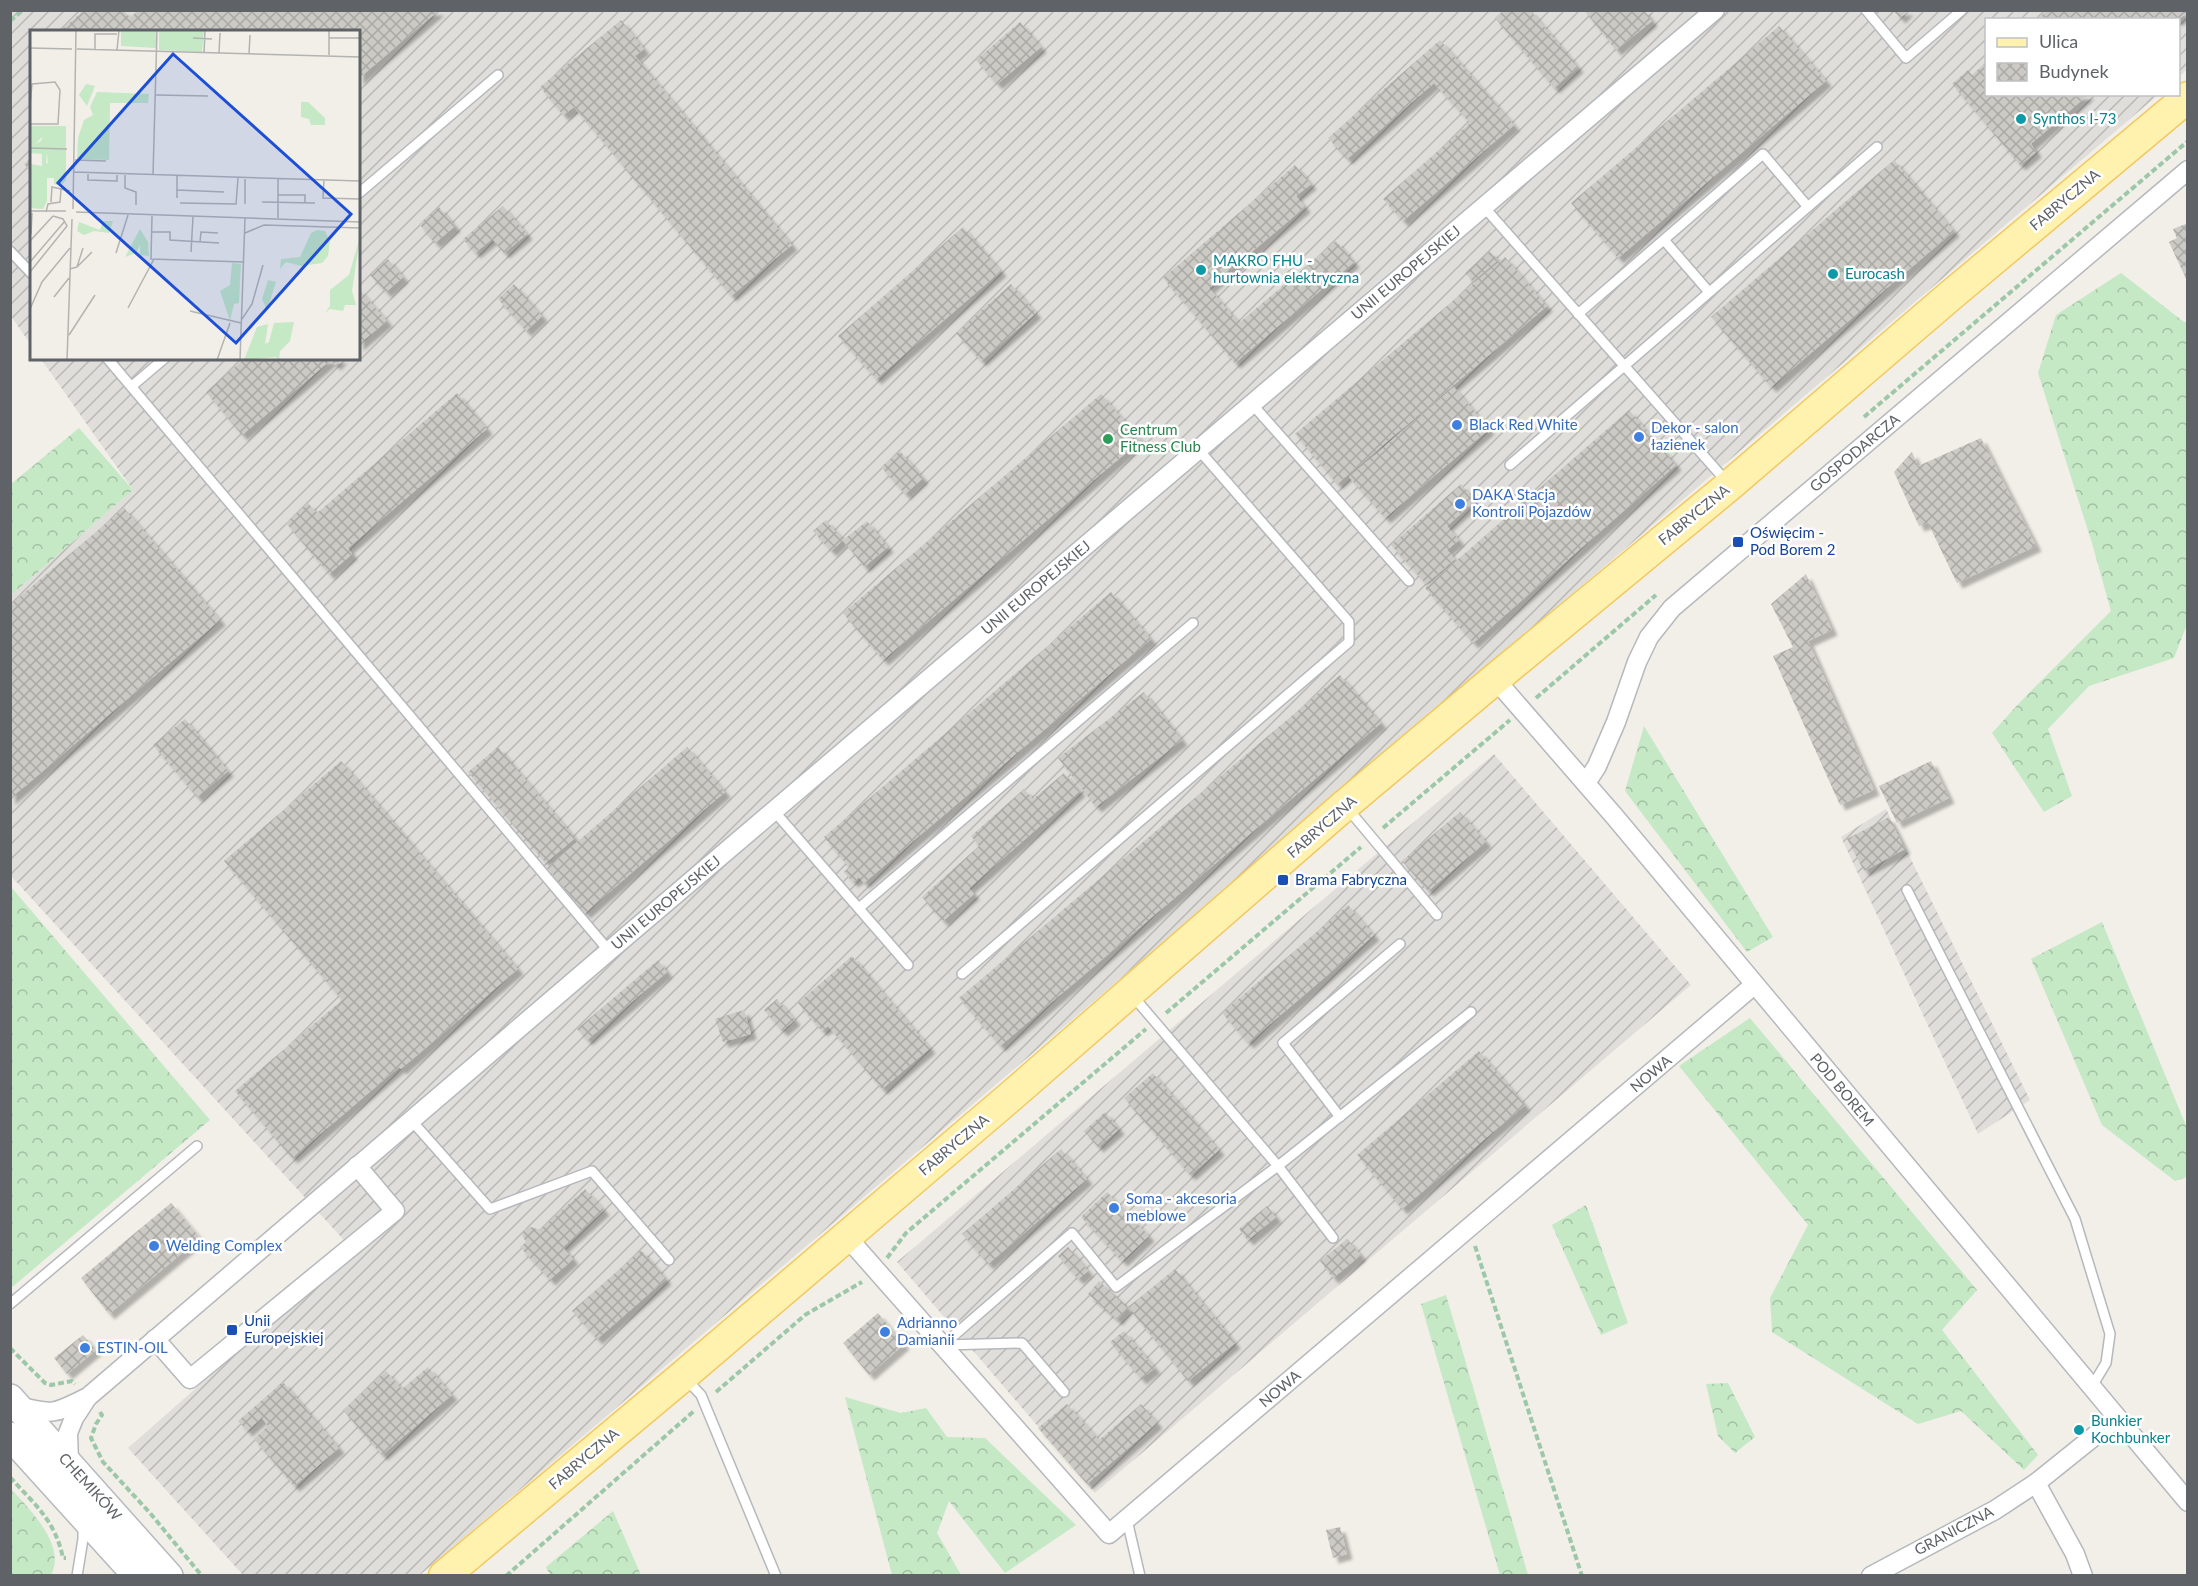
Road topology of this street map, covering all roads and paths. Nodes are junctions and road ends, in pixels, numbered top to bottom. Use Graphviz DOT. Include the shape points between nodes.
graph roads {
  1 [pos="23,10"];
  2 [pos="1715,10"];
  3 [pos="1866,10"];
  4 [pos="1962,10"];
  5 [pos="10,21"];
  6 [pos="498,75"];
  7 [pos="2187,97"];
  8 [pos="1877,147"];
  9 [pos="2187,170"];
  10 [pos="360,192"];
  11 [pos="1484,207"];
  12 [pos="1808,207"];
  13 [pos="1664,240"];
  14 [pos="10,251"];
  15 [pos="30,272"];
  16 [pos="1709,292"];
  17 [pos="1578,314"];
  18 [pos="109,360"];
  19 [pos="163,360"];
  20 [pos="1624,366"];
  21 [pos="132,386"];
  22 [pos="1252,404"];
  23 [pos="1198,449"];
  24 [pos="1510,465"];
  25 [pos="1730,485"];
  26 [pos="1409,581"];
  27 [pos="1193,623"];
  28 [pos="1495,678"];
  29 [pos="1522,710"];
  30 [pos="1586,783"];
  31 [pos="1345,806"];
  32 [pos="774,811"];
  33 [pos="1372,837"];
  34 [pos="1907,890"];
  35 [pos="859,908"];
  36 [pos="1437,915"];
  37 [pos="1400,944"];
  38 [pos="609,951"];
  39 [pos="908,964"];
  40 [pos="962,974"];
  41 [pos="1754,985"];
  42 [pos="1130,992"];
  43 [pos="1471,1012"];
  44 [pos="1156,1021"];
  45 [pos="1340,1116"];
  46 [pos="411,1120"];
  47 [pos="197,1146"];
  48 [pos="357,1166"];
  49 [pos="1278,1166"];
  50 [pos="1469,1228"];
  51 [pos="846,1236"];
  52 [pos="1333,1238"];
  53 [pos="669,1260"];
  54 [pos="876,1272"];
  55 [pos="10,1304"];
  56 [pos="155,1339"];
  57 [pos="943,1345"];
  58 [pos="10,1348"];
  59 [pos="683,1376"];
  60 [pos="2091,1388"];
  61 [pos="1064,1392"];
  62 [pos="88,1397"];
  63 [pos="14,1402"];
  64 [pos="703,1403"];
  65 [pos="2117,1418"];
  66 [pos="10,1436"];
  67 [pos="69,1464"];
  68 [pos="10,1478"];
  69 [pos="2036,1483"];
  70 [pos="2187,1502"];
  71 [pos="83,1516"];
  72 [pos="1127,1520"];
  73 [pos="80,1559"];
  74 [pos="452,1571"];
  75 [pos="77,1575"];
  76 [pos="132,1575"];
  77 [pos="169,1575"];
  78 [pos="202,1575"];
  79 [pos="506,1575"];
  80 [pos="776,1575"];
  81 [pos="1140,1575"];
  82 [pos="1582,1575"];
  83 [pos="1871,1575"];
  84 [pos="2083,1575"];
  1 -- 5 [label="path"];
  2 -- 11 [label="street, UNII EUROPEJSKIEJ"];
  3 -- 4 [label="lane" via="1906,58"];
  6 -- 10 [label="lane"];
  7 -- 25 [label="main road, FABRYCZNA"];
  8 -- 12 [label="lane"];
  9 -- 30 [label="street, GOSPODARCZA" via="1672,608 1637,662 1616,722"];
  11 -- 17 [label="lane"];
  11 -- 22 [label="street, UNII EUROPEJSKIEJ"];
  12 -- 13 [label="lane" via="1763,154"];
  12 -- 16 [label="lane"];
  13 -- 16 [label="lane"];
  13 -- 17 [label="lane"];
  14 -- 15 [label="lane"];
  16 -- 20 [label="lane"];
  17 -- 20 [label="lane"];
  18 -- 21 [label="lane"];
  19 -- 21 [label="lane"];
  20 -- 24 [label="lane"];
  20 -- 25 [label="lane"];
  21 -- 38 [label="lane"];
  22 -- 23 [label="street, UNII EUROPEJSKIEJ"];
  22 -- 26 [label="lane"];
  23 -- 32 [label="street, UNII EUROPEJSKIEJ"];
  23 -- 40 [label="lane" via="1349,622 1349,642"];
  25 -- 28 [label="main road, FABRYCZNA"];
  27 -- 35 [label="lane"];
  28 -- 29 [label="street, POD BOREM"];
  28 -- 31 [label="main road, FABRYCZNA"];
  29 -- 30 [label="street, POD BOREM"];
  29 -- 33 [label="path"];
  30 -- 41 [label="street, POD BOREM"];
  31 -- 33 [label="lane"];
  31 -- 42 [label="main road, FABRYCZNA"];
  32 -- 35 [label="lane"];
  32 -- 38 [label="street, UNII EUROPEJSKIEJ"];
  33 -- 36 [label="lane"];
  33 -- 44 [label="path"];
  34 -- 60 [label="lane" via="2075,1219 2110,1334 2106,1363"];
  35 -- 39 [label="lane"];
  37 -- 45 [label="lane" via="1284,1043"];
  38 -- 46 [label="street, UNII EUROPEJSKIEJ"];
  41 -- 50 [label="street, NOWA"];
  41 -- 60 [label="street, POD BOREM"];
  42 -- 44 [label="lane"];
  42 -- 51 [label="main road, FABRYCZNA"];
  43 -- 45 [label="lane"];
  44 -- 49 [label="lane"];
  44 -- 54 [label="path" via="906,1233"];
  45 -- 49 [label="lane"];
  46 -- 48 [label="street, UNII EUROPEJSKIEJ"];
  46 -- 53 [label="lane" via="490,1209 592,1171"];
  47 -- 55 [label="lane"];
  48 -- 56 [label="street, UNII EUROPEJSKIEJ"];
  48 -- 56 [label="street" via="395,1211 189,1379"];
  49 -- 52 [label="lane"];
  49 -- 57 [label="lane" via="1116,1287 1071,1233"];
  50 -- 72 [label="street, NOWA"];
  50 -- 82 [label="path"];
  51 -- 54 [label="street, NOWA"];
  51 -- 59 [label="main road, FABRYCZNA"];
  54 -- 57 [label="street, NOWA"];
  54 -- 64 [label="path" via="806,1315"];
  56 -- 62 [label="street, UNII EUROPEJSKIEJ"];
  57 -- 61 [label="lane" via="1022,1343"];
  57 -- 72 [label="street, NOWA" via="1109,1534"];
  58 -- 62 [label="path" via="45,1383 72,1381"];
  59 -- 64 [label="lane" via="701,1395"];
  59 -- 74 [label="main road, FABRYCZNA"];
  60 -- 65 [label="street, POD BOREM"];
  62 -- 63 [label="street, UNII EUROPEJSKIEJ" via="53,1412 40,1412"];
  62 -- 67 [label="street, UNII EUROPEJSKIEJ" via="68,1433"];
  62 -- 78 [label="path" via="102,1415 91,1438 103,1462"];
  63 -- 67 [label="main road, CHEMIKÓW"];
  64 -- 79 [label="path"];
  64 -- 80 [label="lane"];
  65 -- 69 [label="street, GRANICZNA"];
  65 -- 70 [label="street, POD BOREM"];
  66 -- 71 [label="main road, CHEMIKÓW"];
  67 -- 77 [label="main road, CHEMIKÓW"];
  68 -- 73 [label="path" via="50,1522 59,1537 63,1558"];
  69 -- 83 [label="street, GRANICZNA" via="1995,1510"];
  69 -- 84 [label="street"];
  71 -- 73 [label="lane"];
  71 -- 76 [label="main road, CHEMIKÓW"];
  72 -- 81 [label="lane"];
  73 -- 75 [label="lane"];
}
